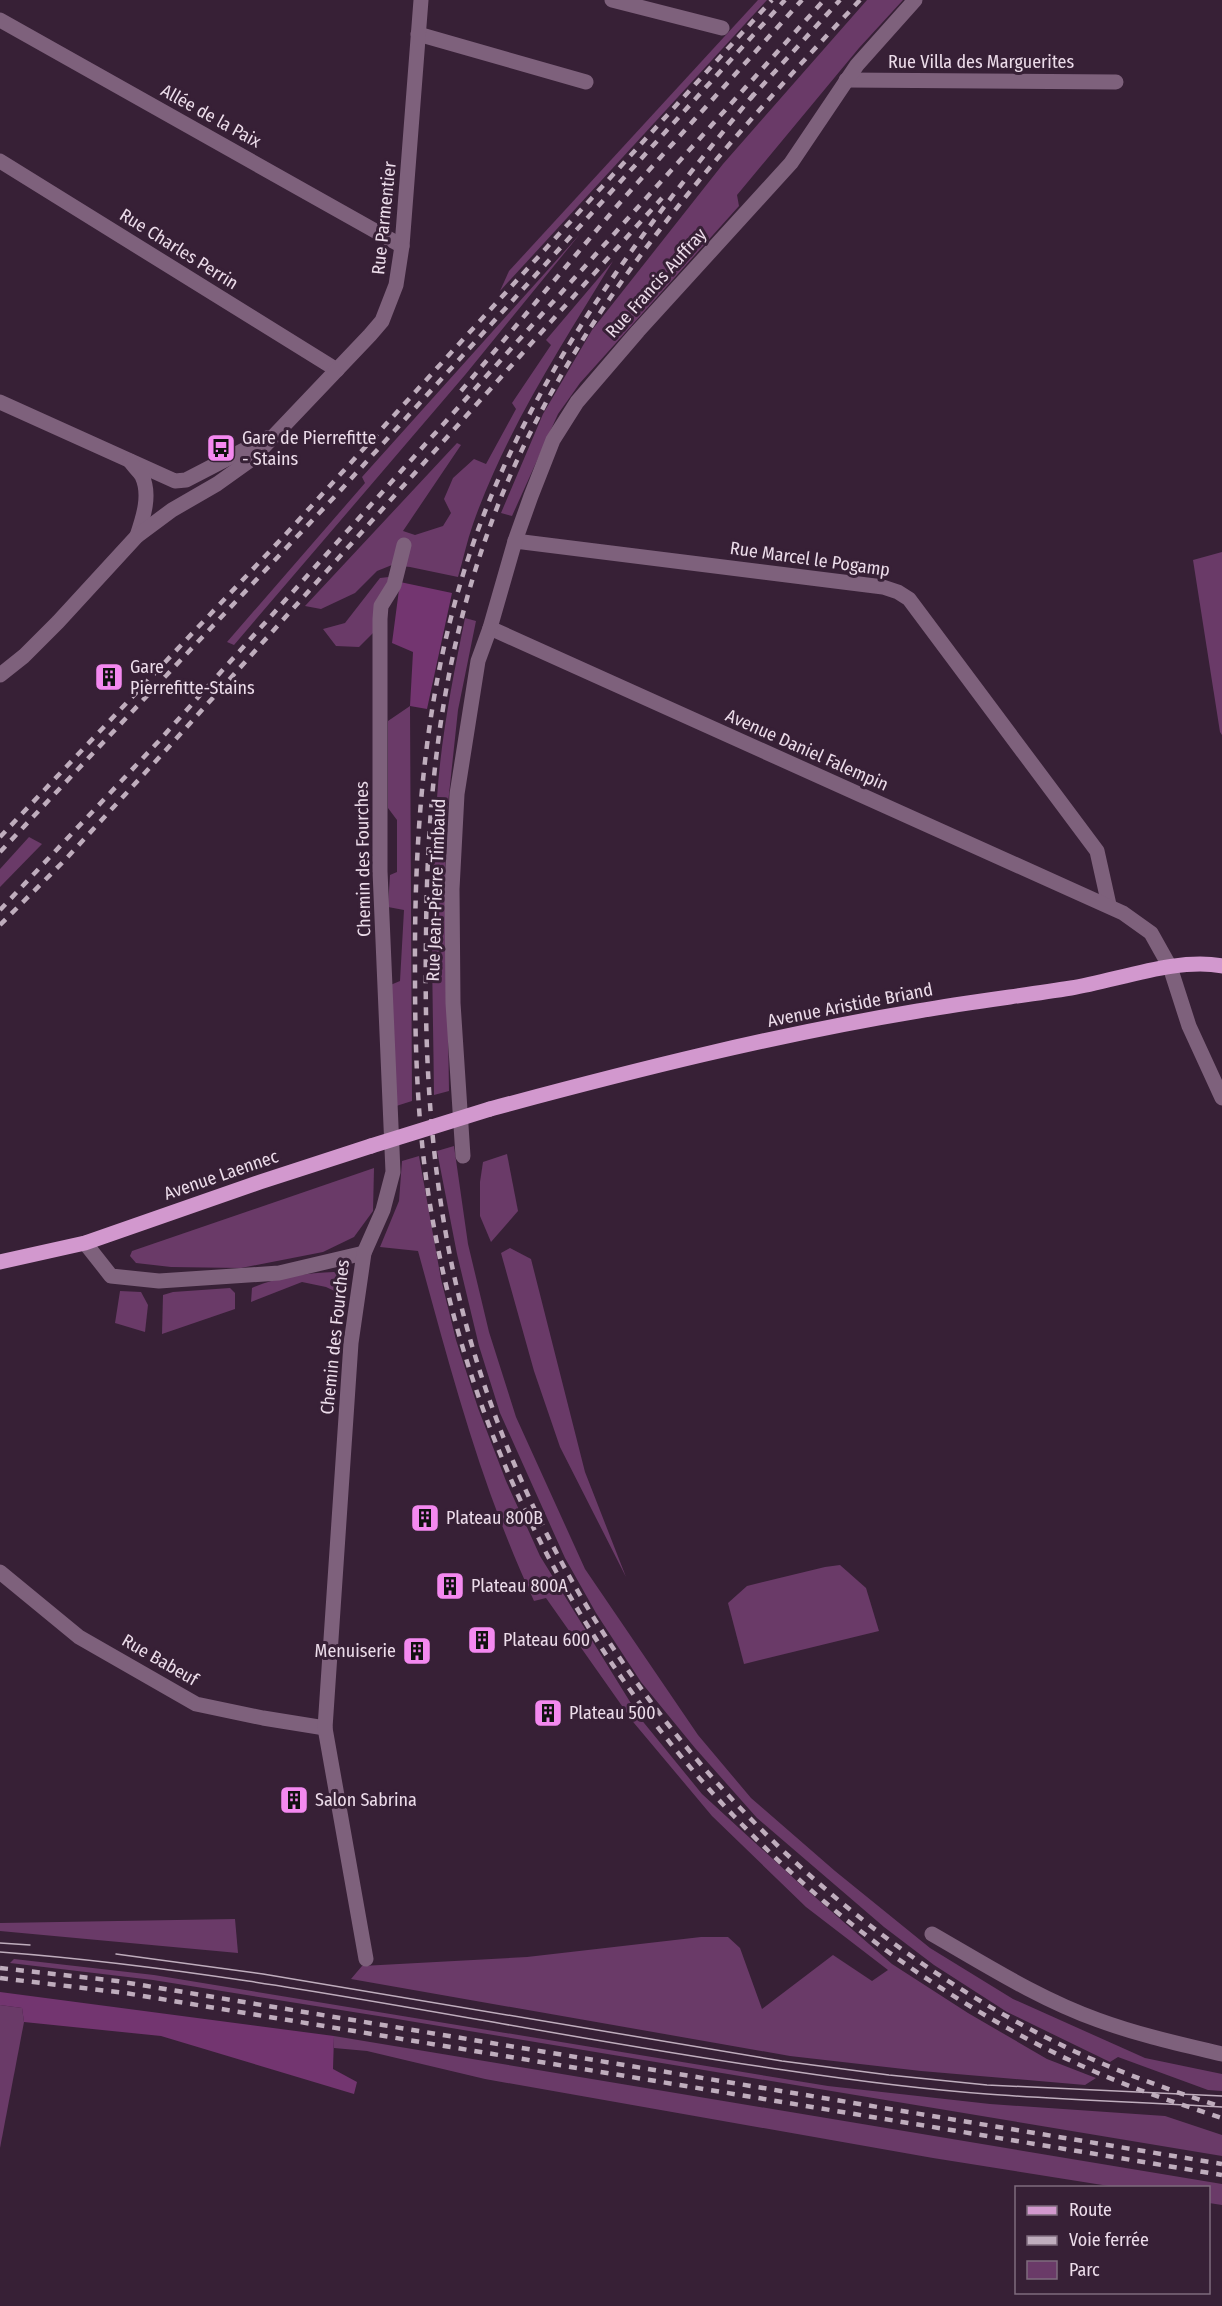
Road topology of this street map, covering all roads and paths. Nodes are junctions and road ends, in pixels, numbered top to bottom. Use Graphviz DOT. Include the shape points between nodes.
graph roads {
  1 [pos="421,0"];
  2 [pos="612,0"];
  3 [pos="915,0"];
  4 [pos="0,20"];
  5 [pos="722,28"];
  6 [pos="418,34"];
  7 [pos="846,80"];
  8 [pos="586,82"];
  9 [pos="1116,82"];
  10 [pos="0,161"];
  11 [pos="402,246"];
  12 [pos="337,370"];
  13 [pos="0,402"];
  14 [pos="278,433"];
  15 [pos="128,460"];
  16 [pos="137,536"];
  17 [pos="515,541"];
  18 [pos="403,552"];
  19 [pos="490,628"];
  20 [pos="1,673"];
  21 [pos="1109,905"];
  22 [pos="1222,966"];
  23 [pos="1170,967"];
  24 [pos="1222,1098"];
  25 [pos="371,1146"];
  26 [pos="463,1156"];
  27 [pos="85,1243"];
  28 [pos="364,1253"];
  29 [pos="0,1262"];
  30 [pos="0,1572"];
  31 [pos="325,1728"];
  32 [pos="932,1934"];
  33 [pos="366,1959"];
  34 [pos="1222,2054"];
  1 -- 6 [label="street, Rue Parmentier"];
  2 -- 5 [label="street"];
  3 -- 7 [label="street, Rue Francis Auffray"];
  4 -- 11 [label="street, Allée de la Paix"];
  6 -- 8 [label="street"];
  6 -- 11 [label="street, Rue Parmentier"];
  7 -- 9 [label="street, Rue Villa des Marguerites"];
  7 -- 17 [label="street, Rue Francis Auffray" via="789,166 578,402 554,440"];
  10 -- 12 [label="street, Rue Charles Perrin"];
  11 -- 12 [label="street, Rue Parmentier" via="396,285 382,321"];
  12 -- 14 [label="street, Rue Parmentier"];
  13 -- 15 [label="street, Rue Parmentier"];
  14 -- 15 [label="street, Rue Parmentier" via="186,480 175,481"];
  14 -- 16 [label="street, Rue Parmentier" via="239,470"];
  15 -- 16 [label="street" via="142,477 146,496 145,515"];
  16 -- 20 [label="street, Rue Parmentier" via="58,622"];
  17 -- 19 [label="street, Rue Francis Auffray"];
  17 -- 21 [label="street, Rue Marcel le Pogamp" via="898,592 909,599 1097,851"];
  18 -- 28 [label="street, Chemin des Fourches" via="394,585 381,606 380,619 380,871 393,1172 383,1210"];
  19 -- 21 [label="street, Avenue Daniel Falempin"];
  19 -- 26 [label="street, Rue Jean-Pierre Timbaud" via="478,661 454,847 453,1003"];
  21 -- 23 [label="street, Avenue Daniel Falempin" via="1152,933"];
  22 -- 23 [label="main road, Avenue Aristide Briand" via="1206,963"];
  23 -- 24 [label="street, Avenue Daniel Falempin" via="1189,1026"];
  23 -- 25 [label="main road, Avenue Aristide Briand, bridge" via="1074,987 917,1011 648,1067"];
  25 -- 27 [label="main road, Avenue Laennec"];
  27 -- 28 [label="street" via="111,1276 159,1281 279,1274"];
  27 -- 29 [label="main road, Avenue Laennec"];
  28 -- 31 [label="street, Chemin des Fourches" via="351,1343"];
  30 -- 31 [label="street, Rue Babeuf" via="79,1637 196,1704"];
  31 -- 33 [label="street, Chemin des Fourches"];
  32 -- 34 [label="street" via="1063,2006 1132,2032"];
}
